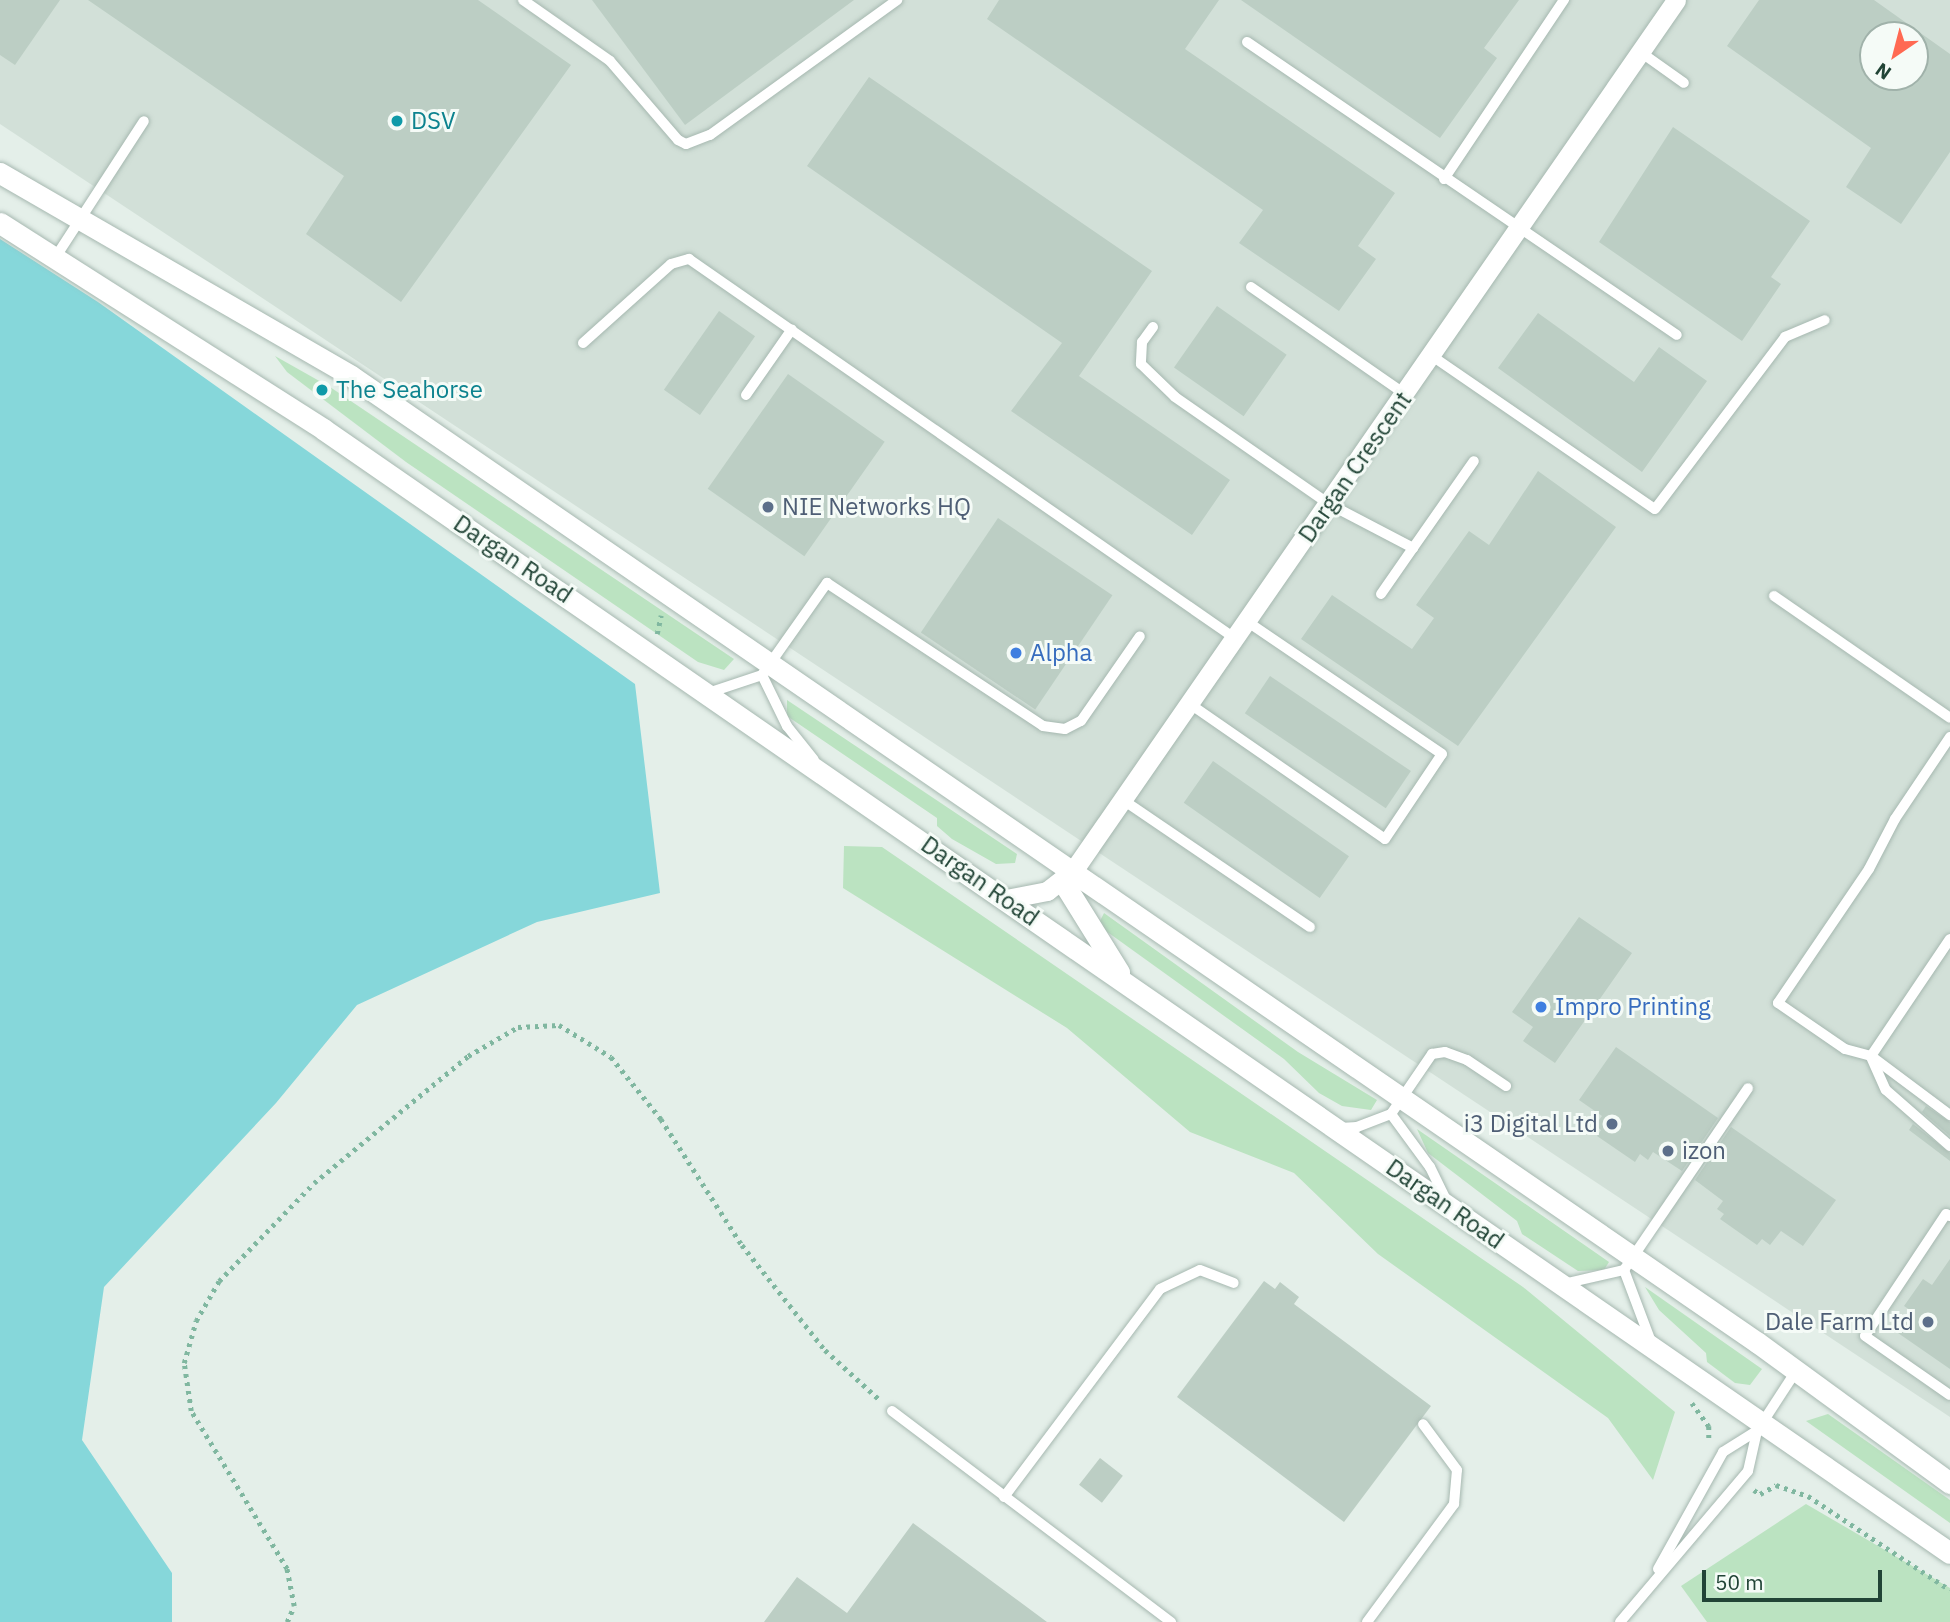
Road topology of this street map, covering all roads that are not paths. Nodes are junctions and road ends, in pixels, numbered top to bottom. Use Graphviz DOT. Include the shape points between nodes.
graph roads {
  1 [pos="523,0"];
  2 [pos="898,0"];
  3 [pos="1564,0"];
  4 [pos="1675,0"];
  5 [pos="1247,41"];
  6 [pos="1639,51"];
  7 [pos="1684,83"];
  8 [pos="144,121"];
  9 [pos="0,173"];
  10 [pos="1444,179"];
  11 [pos="79,220"];
  12 [pos="0,223"];
  13 [pos="1518,230"];
  14 [pos="55,258"];
  15 [pos="1251,287"];
  16 [pos="1825,320"];
  17 [pos="1153,327"];
  18 [pos="792,329"];
  19 [pos="1677,335"];
  20 [pos="583,343"];
  21 [pos="1432,356"];
  22 [pos="1406,394"];
  23 [pos="746,395"];
  24 [pos="1474,461"];
  25 [pos="1329,504"];
  26 [pos="1413,548"];
  27 [pos="1381,594"];
  28 [pos="1774,596"];
  29 [pos="1248,622"];
  30 [pos="1140,636"];
  31 [pos="1236,639"];
  32 [pos="766,668"];
  33 [pos="708,693"];
  34 [pos="1190,704"];
  35 [pos="1950,718"];
  36 [pos="1950,737"];
  37 [pos="826,774"];
  38 [pos="1123,800"];
  39 [pos="1068,876"];
  40 [pos="1006,899"];
  41 [pos="1310,928"];
  42 [pos="1950,939"];
  43 [pos="1126,983"];
  44 [pos="1871,1056"];
  45 [pos="1506,1086"];
  46 [pos="1748,1088"];
  47 [pos="1397,1106"];
  48 [pos="1950,1115"];
  49 [pos="1336,1129"];
  50 [pos="1950,1146"];
  51 [pos="1449,1207"];
  52 [pos="1950,1216"];
  53 [pos="1628,1264"];
  54 [pos="1234,1283"];
  55 [pos="1562,1285"];
  56 [pos="1654,1348"];
  57 [pos="1796,1371"];
  58 [pos="1950,1395"];
  59 [pos="892,1411"];
  60 [pos="1423,1424"];
  61 [pos="1760,1427"];
  62 [pos="1950,1483"];
  63 [pos="1004,1497"];
  64 [pos="1945,1544"];
  65 [pos="1651,1582"];
  66 [pos="1171,1622"];
  67 [pos="1367,1622"];
  68 [pos="1620,1622"];
  1 -- 2 [label="lane" via="610,61 678,141 687,144 710,135"];
  3 -- 10 [label="lane"];
  4 -- 6 [label="street, Dargan Crescent"];
  5 -- 10 [label="lane"];
  6 -- 7 [label="lane"];
  6 -- 13 [label="street, Dargan Crescent"];
  8 -- 11 [label="lane"];
  9 -- 11 [label="street"];
  10 -- 13 [label="lane"];
  11 -- 14 [label="lane"];
  11 -- 32 [label="street" via="351,376 666,590"];
  12 -- 14 [label="street, Dargan Road"];
  13 -- 19 [label="lane"];
  13 -- 21 [label="street, Dargan Crescent"];
  14 -- 33 [label="street, Dargan Road" via="323,429"];
  15 -- 22 [label="lane"];
  16 -- 21 [label="lane" via="1785,337 1655,509"];
  17 -- 25 [label="lane" via="1142,342 1141,364 1175,397"];
  18 -- 20 [label="lane" via="696,262 681,259"];
  18 -- 23 [label="lane"];
  18 -- 31 [label="lane"];
  21 -- 22 [label="street, Dargan Crescent"];
  22 -- 25 [label="street, Dargan Crescent"];
  24 -- 26 [label="lane"];
  25 -- 26 [label="lane"];
  25 -- 29 [label="street, Dargan Crescent"];
  26 -- 27 [label="lane"];
  28 -- 35 [label="lane"];
  29 -- 31 [label="street, Dargan Crescent"];
  29 -- 34 [label="lane" via="1442,754 1385,839"];
  30 -- 32 [label="lane" via="1081,722 1065,729 1043,726 827,583"];
  31 -- 34 [label="street, Dargan Crescent"];
  32 -- 33 [label="lane"];
  32 -- 37 [label="lane" via="787,726"];
  32 -- 39 [label="street"];
  33 -- 37 [label="street, Dargan Road"];
  34 -- 38 [label="street, Dargan Crescent"];
  36 -- 44 [label="lane" via="1895,819 1869,869 1778,1003 1845,1049"];
  37 -- 40 [label="street, Dargan Road"];
  38 -- 39 [label="street, Dargan Crescent"];
  38 -- 41 [label="lane"];
  39 -- 40 [label="street" via="1047,891"];
  39 -- 43 [label="street"];
  39 -- 47 [label="street"];
  40 -- 43 [label="street, Dargan Road"];
  42 -- 44 [label="lane"];
  43 -- 49 [label="street, Dargan Road"];
  44 -- 48 [label="lane"];
  44 -- 50 [label="lane" via="1886,1090"];
  45 -- 47 [label="lane" via="1468,1060 1444,1052 1432,1054"];
  46 -- 53 [label="lane"];
  47 -- 49 [label="lane" via="1357,1127"];
  47 -- 51 [label="lane"];
  47 -- 53 [label="street"];
  49 -- 51 [label="street, Dargan Road"];
  51 -- 55 [label="street, Dargan Road"];
  52 -- 58 [label="lane" via="1947,1214 1865,1336"];
  53 -- 55 [label="lane"];
  53 -- 56 [label="lane"];
  53 -- 57 [label="street"];
  54 -- 63 [label="lane" via="1200,1270 1160,1289"];
  55 -- 56 [label="street, Dargan Road"];
  56 -- 61 [label="street, Dargan Road"];
  57 -- 61 [label="lane"];
  57 -- 62 [label="street"];
  59 -- 63 [label="lane"];
  60 -- 67 [label="lane" via="1457,1470 1454,1504"];
  61 -- 64 [label="street, Dargan Road"];
  61 -- 65 [label="lane" via="1748,1471 1713,1517"];
  61 -- 65 [label="lane" via="1723,1452"];
  63 -- 66 [label="lane"];
  65 -- 68 [label="lane"];
}
